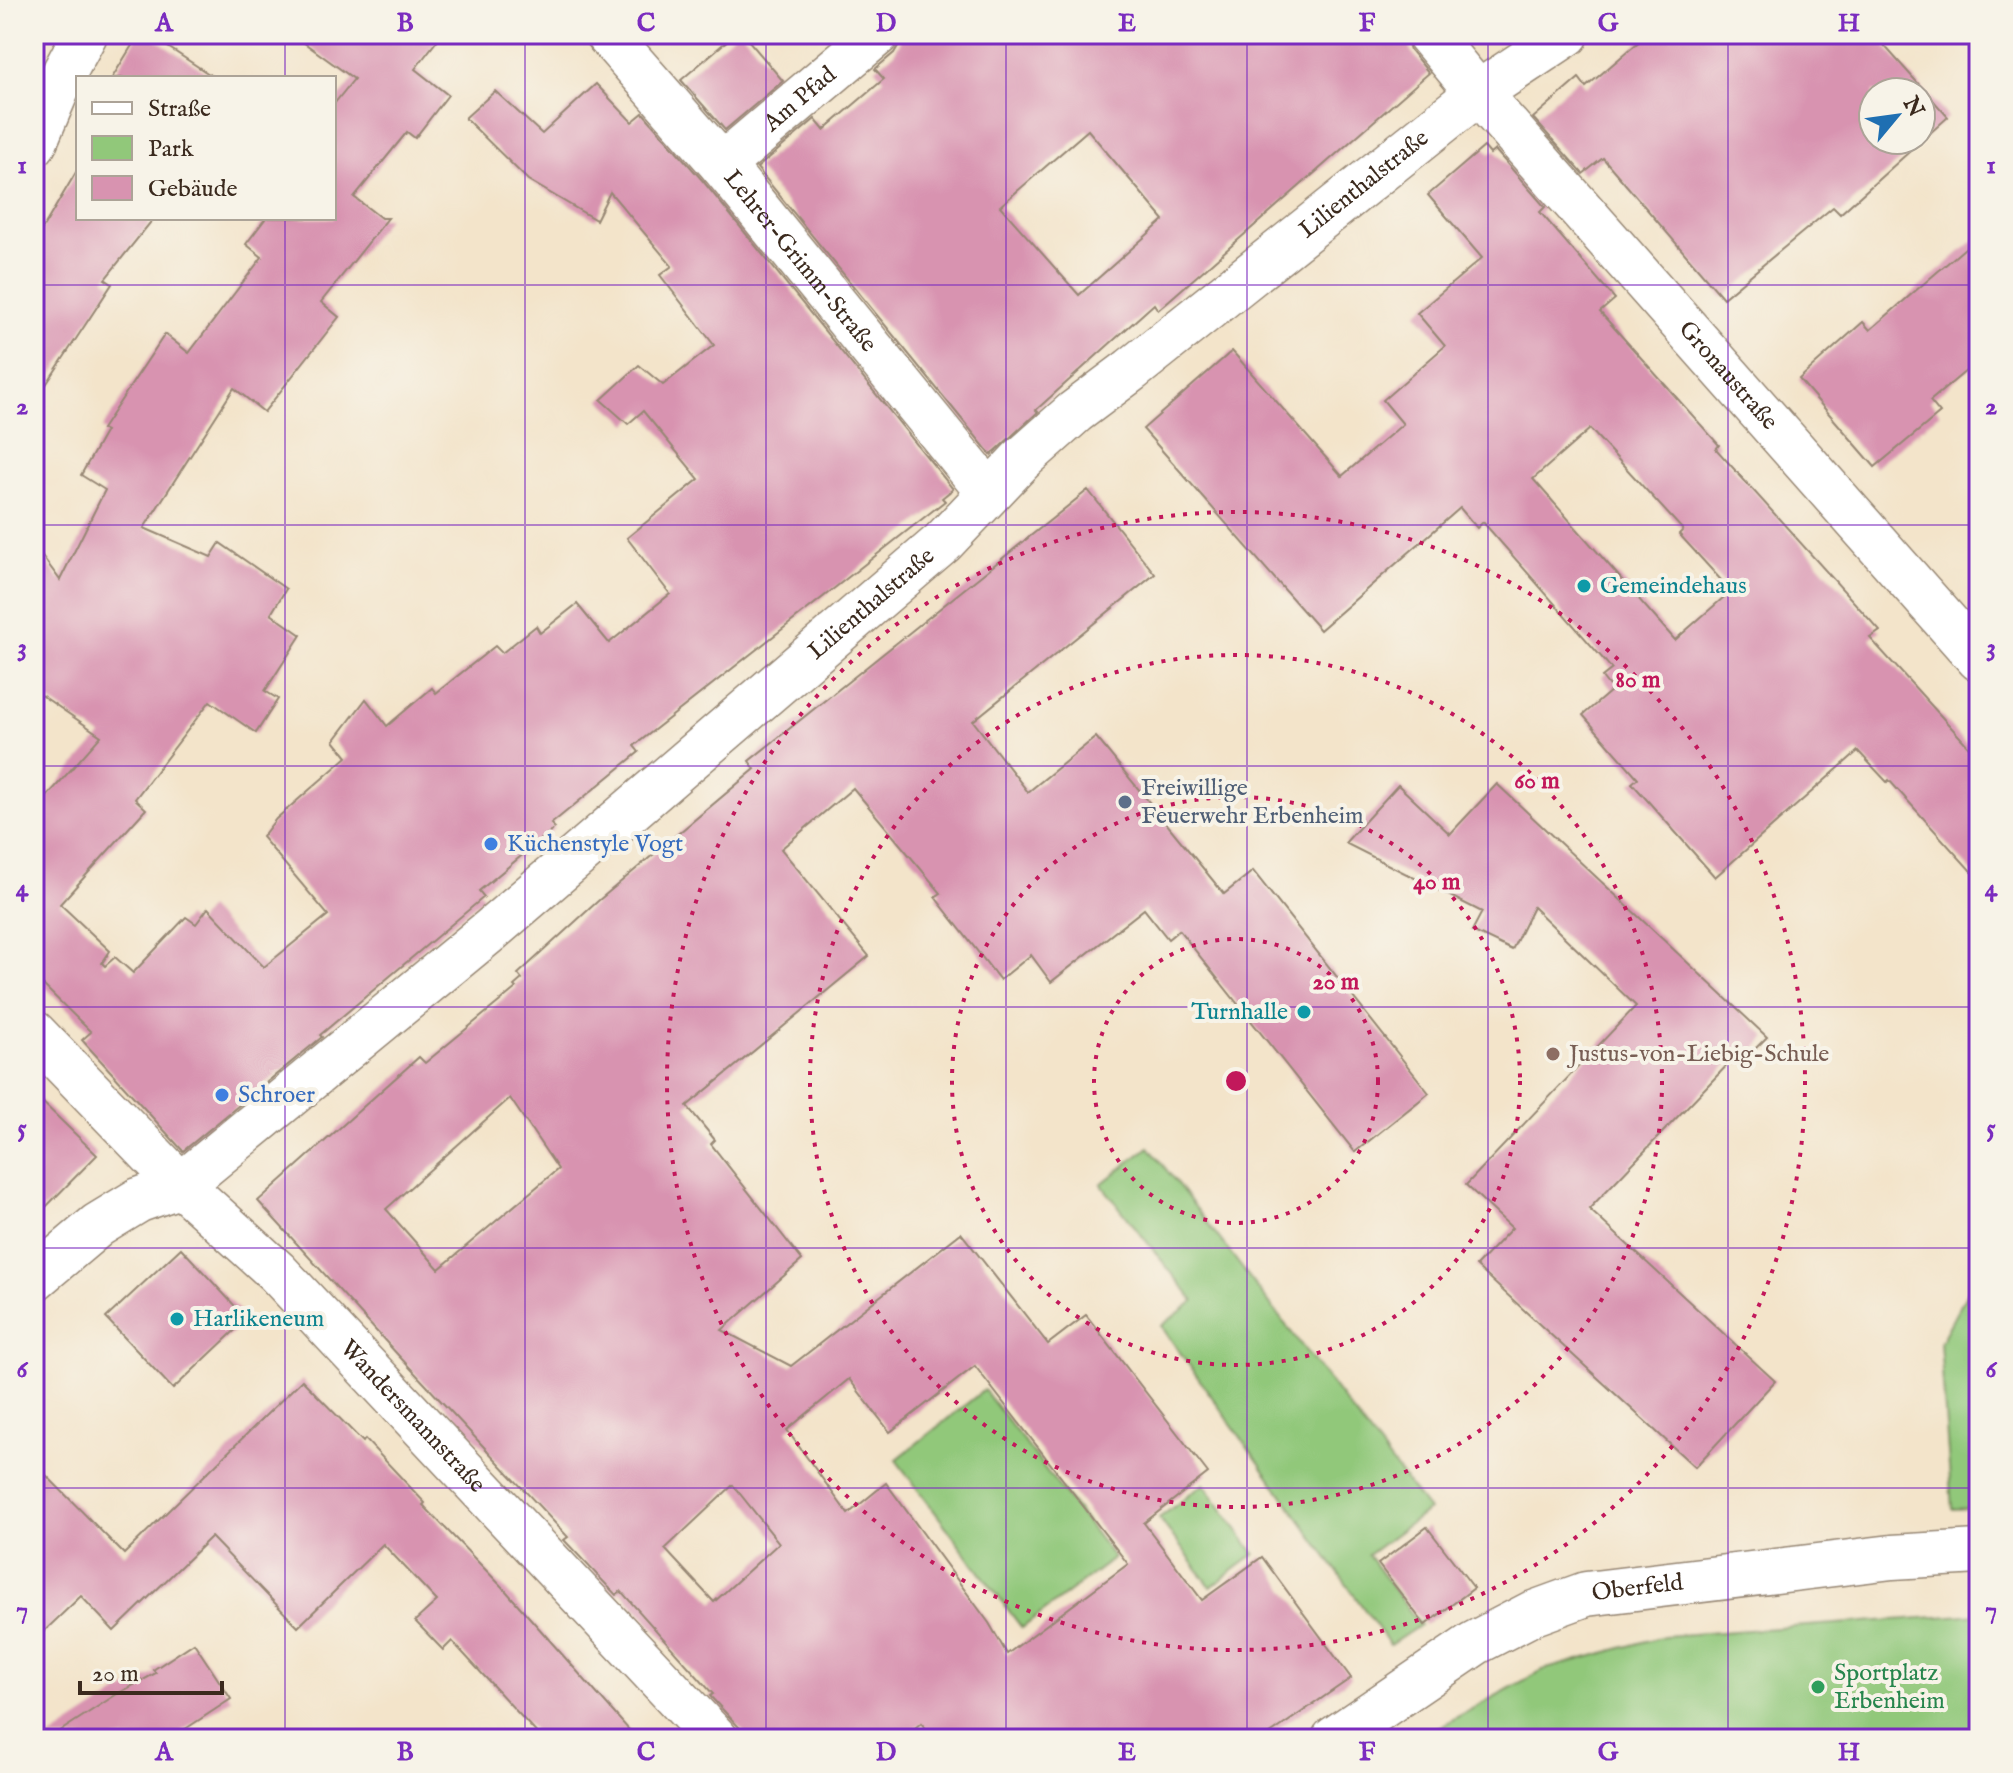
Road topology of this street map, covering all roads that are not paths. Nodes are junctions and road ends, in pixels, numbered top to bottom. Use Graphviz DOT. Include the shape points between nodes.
graph roads {
  1 [pos="607,34"];
  2 [pos="877,34"];
  3 [pos="1429,34"];
  4 [pos="1567,34"];
  5 [pos="61,51"];
  6 [pos="1478,93"];
  7 [pos="34,144"];
  8 [pos="722,165"];
  9 [pos="989,493"];
  10 [pos="1979,659"];
  11 [pos="34,1033"];
  12 [pos="181,1185"];
  13 [pos="34,1279"];
  14 [pos="1979,1552"];
  15 [pos="716,1739"];
  16 [pos="1334,1739"];
  1 -- 8 [label="street, Lehrer-Grimm-Straße"];
  2 -- 8 [label="street, Am Pfad"];
  3 -- 6 [label="street, Gronaustraße"];
  4 -- 6 [label="street, Lilienthalstraße"];
  5 -- 7 [label="street"];
  6 -- 9 [label="street, Lilienthalstraße" via="1075,412"];
  6 -- 10 [label="street, Gronaustraße"];
  8 -- 9 [label="street, Lehrer-Grimm-Straße"];
  9 -- 12 [label="street, Lilienthalstraße" via="942,543 515,910"];
  11 -- 12 [label="street, Wandersmannstraße"];
  12 -- 13 [label="street, Lilienthalstraße" via="139,1200 98,1225"];
  12 -- 15 [label="street, Wandersmannstraße" via="277,1272"];
  14 -- 16 [label="street, Oberfeld" via="1892,1557 1586,1594 1475,1643"];
}
